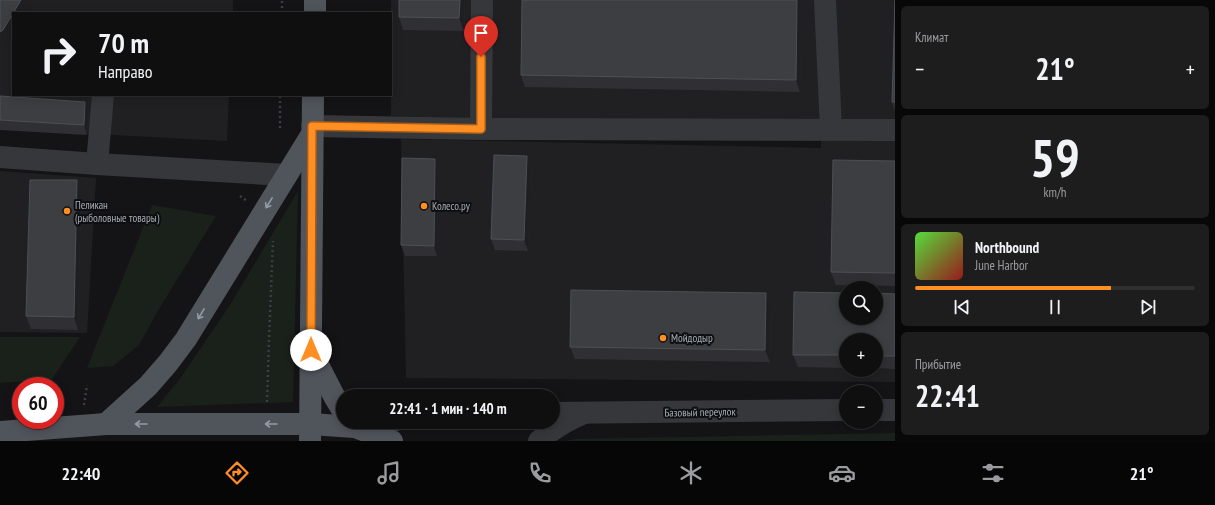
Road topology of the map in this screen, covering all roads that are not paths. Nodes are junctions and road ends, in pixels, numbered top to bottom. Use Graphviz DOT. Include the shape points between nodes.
graph roads {
  1 [pos="315,0"];
  2 [pos="482,0"];
  3 [pos="826,0"];
  4 [pos="315,12"];
  5 [pos="103,96"];
  6 [pos="313,96"];
  7 [pos="481,129"];
  8 [pos="312,130"];
  9 [pos="831,130"];
  10 [pos="895,130"];
  11 [pos="0,156"];
  12 [pos="97,164"];
  13 [pos="286,176"];
  14 [pos="311,350"];
  15 [pos="336,399"];
  16 [pos="839,410"];
  17 [pos="883,410"];
  18 [pos="895,410"];
  19 [pos="560,413"];
  20 [pos="585,413"];
  21 [pos="106,424"];
  22 [pos="336,424"];
  23 [pos="368,429"];
  24 [pos="0,432"];
  25 [pos="310,432"];
  26 [pos="392,441"];
  27 [pos="539,441"];
  1 -- 4 [label="main road"];
  2 -- 7 [label="lane"];
  3 -- 9 [label="lane"];
  5 -- 12 [label="lane"];
  6 -- 8 [label="main road"];
  7 -- 8 [label="lane"];
  7 -- 9 [label="lane"];
  8 -- 13 [label="main road"];
  8 -- 14 [label="main road"];
  9 -- 10 [label="lane"];
  11 -- 12 [label="lane"];
  12 -- 13 [label="lane"];
  13 -- 21 [label="main road, one-way" via="186,339 148,386"];
  14 -- 15 [label="main road"];
  14 -- 25 [label="main road"];
  16 -- 20 [label="lane, Базовый переулок"];
  17 -- 18 [label="lane"];
  19 -- 20 [label="lane, Базовый переулок"];
  20 -- 27 [label="lane" via="567,420"];
  21 -- 24 [label="main road"];
  25 -- 21 [label="main road, one-way"];
  22 -- 25 [label="main road"];
  23 -- 26 [label="main road"];
}
